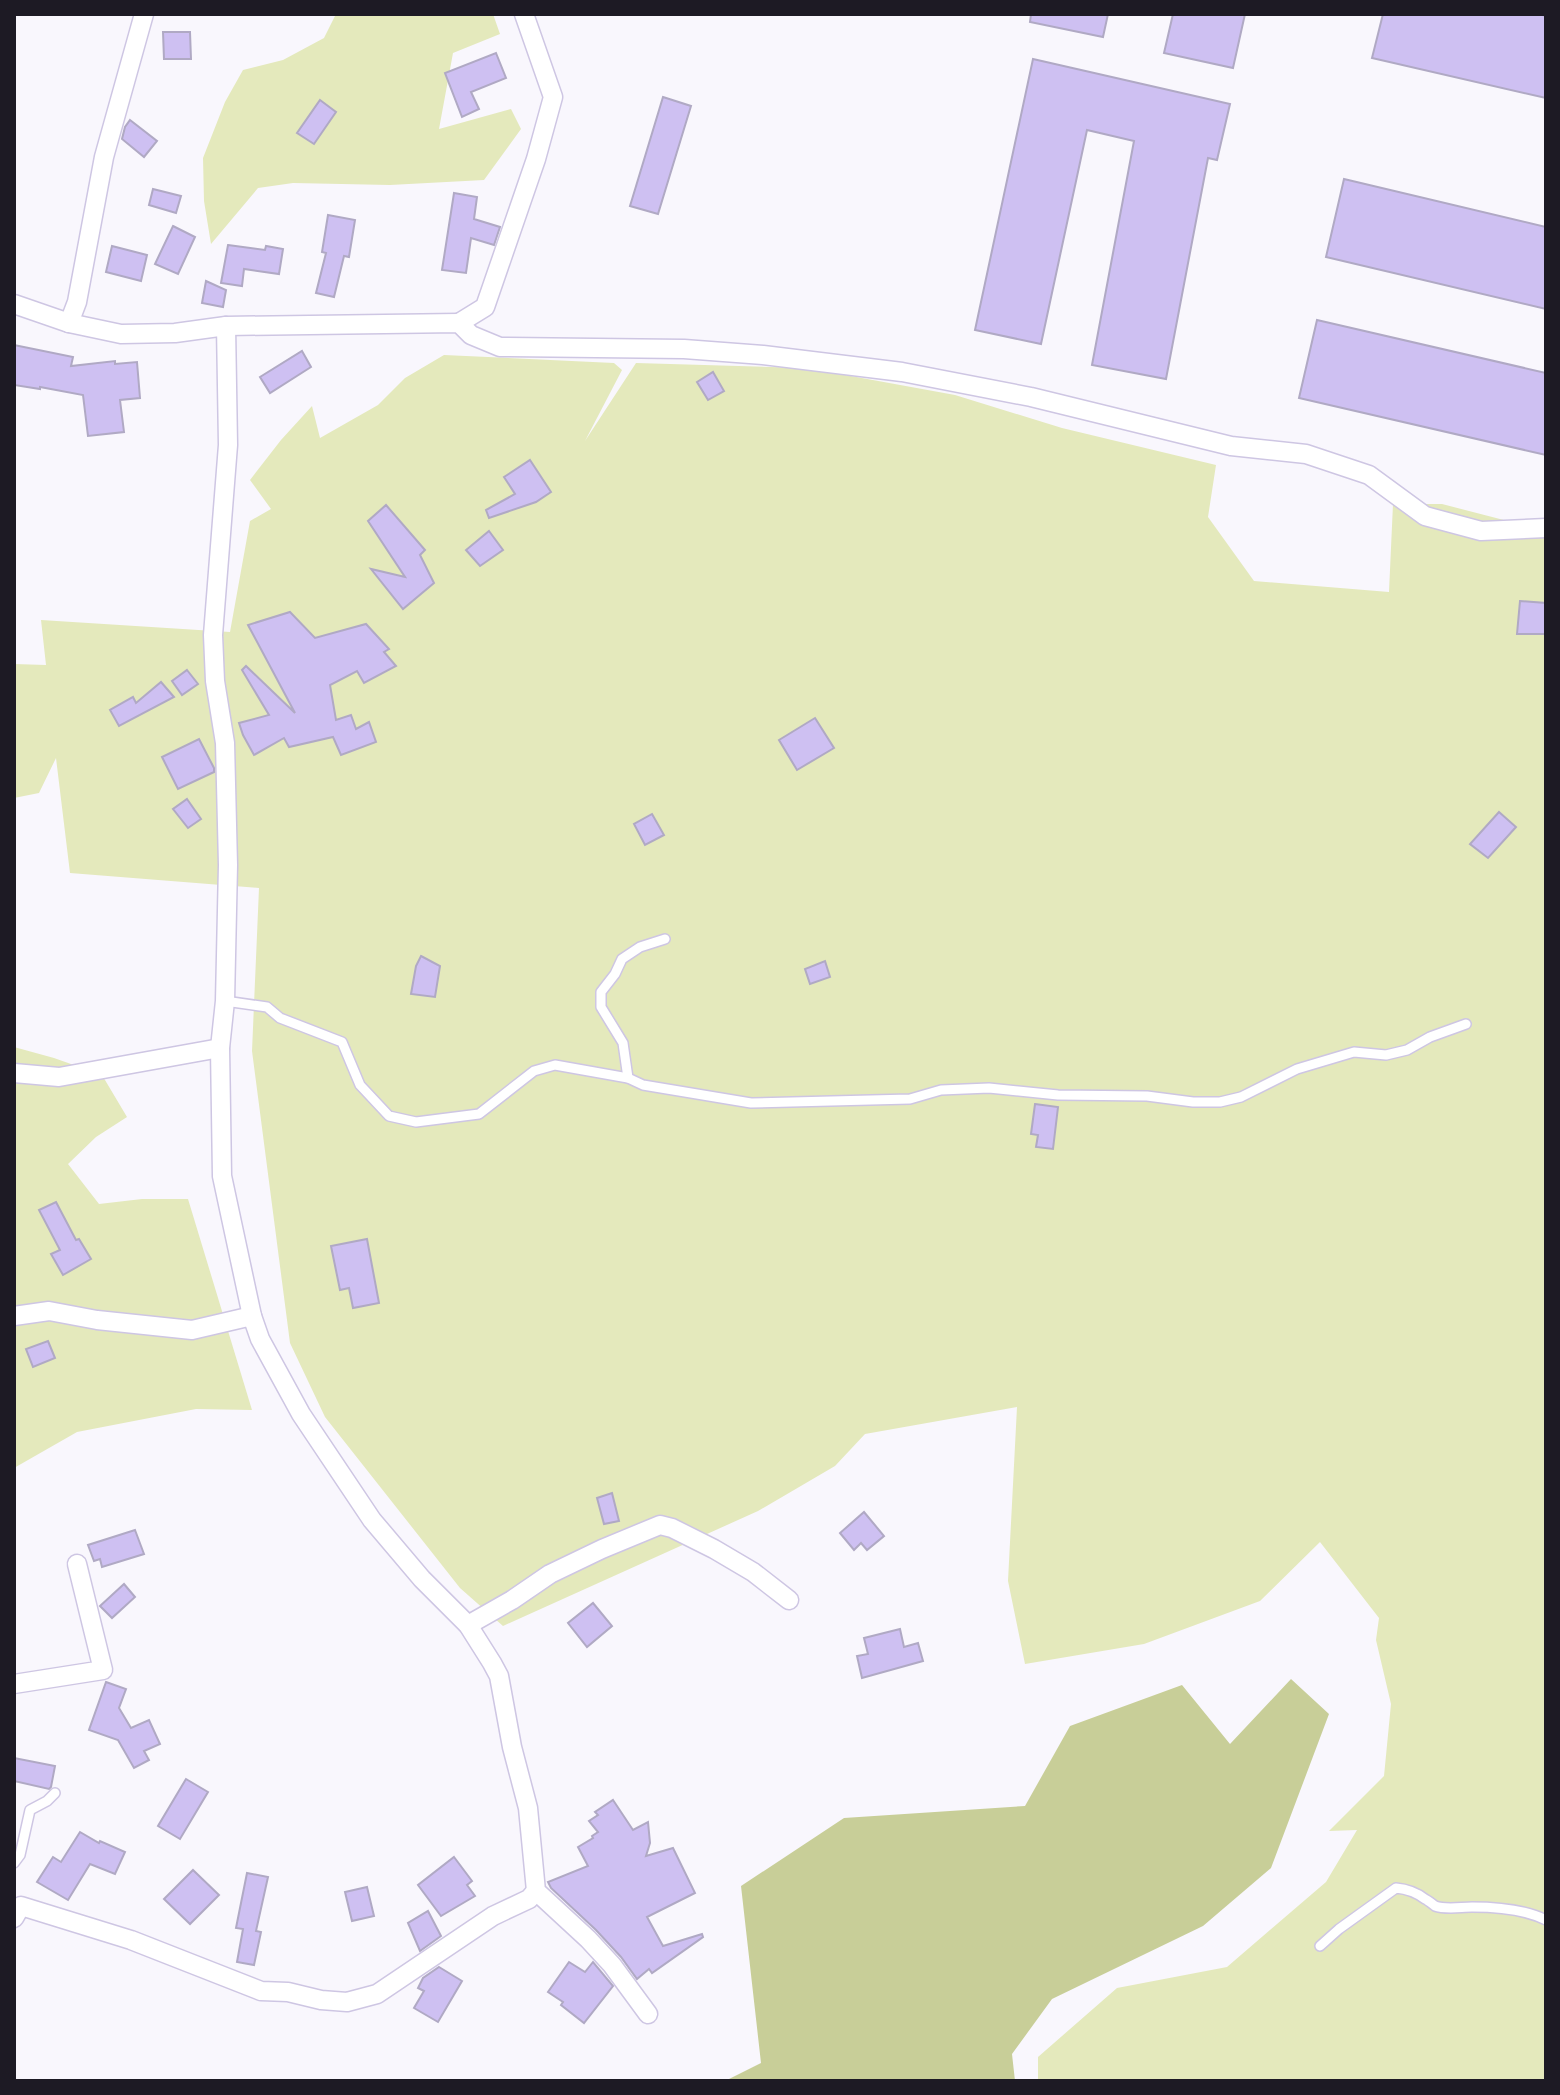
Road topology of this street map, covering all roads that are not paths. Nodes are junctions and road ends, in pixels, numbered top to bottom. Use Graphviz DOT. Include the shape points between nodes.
graph roads {
  1 [pos="144,14"];
  2 [pos="524,14"];
  3 [pos="14,304"];
  4 [pos="69,323"];
  5 [pos="459,323"];
  6 [pos="226,326"];
  7 [pos="1546,528"];
  8 [pos="665,939"];
  9 [pos="225,1001"];
  10 [pos="1466,1024"];
  11 [pos="220,1048"];
  12 [pos="14,1073"];
  13 [pos="628,1078"];
  14 [pos="14,1316"];
  15 [pos="252,1316"];
  16 [pos="77,1564"];
  17 [pos="789,1600"];
  18 [pos="468,1625"];
  19 [pos="14,1684"];
  20 [pos="55,1793"];
  21 [pos="14,1863"];
  22 [pos="536,1891"];
  23 [pos="16,1906"];
  24 [pos="1546,1920"];
  25 [pos="1320,1946"];
  26 [pos="648,2014"];
  1 -- 4 [label="street" via="104,157"];
  2 -- 5 [label="street" via="553,97 485,307"];
  3 -- 4 [label="street"];
  4 -- 6 [label="street" via="121,334"];
  5 -- 6 [label="street"];
  5 -- 7 [label="street" via="471,335 500,347 700,350 902,372 1231,446 1306,454 1369,475 1425,516 1481,531"];
  6 -- 9 [label="street" via="228,445 213,635 225,743"];
  8 -- 13 [label="lane" via="622,959 601,992 601,1007 623,1043"];
  9 -- 11 [label="street"];
  9 -- 13 [label="lane" via="267,1007 280,1018 342,1042 360,1085 379,1106 389,1116 416,1122 479,1114 534,1071 555,1065"];
  10 -- 13 [label="lane" via="1407,1050 1386,1055 1354,1052 1297,1069 1220,1102 989,1088 941,1090 910,1099 751,1103"];
  11 -- 12 [label="street" via="59,1077"];
  11 -- 15 [label="street" via="222,1176"];
  14 -- 15 [label="street" via="49,1311 192,1330"];
  15 -- 18 [label="street" via="301,1414 372,1520"];
  16 -- 19 [label="street" via="103,1670"];
  17 -- 18 [label="street" via="714,1549 660,1525 550,1574"];
  18 -- 22 [label="street" via="499,1676 528,1808"];
  20 -- 21 [label="lane" via="30,1810"];
  22 -- 23 [label="street" via="377,1994 347,2002 261,1991 131,1940"];
  22 -- 26 [label="street" via="612,1965"];
  24 -- 25 [label="lane" via="1497,1909 1434,1906 1396,1888"];
}
